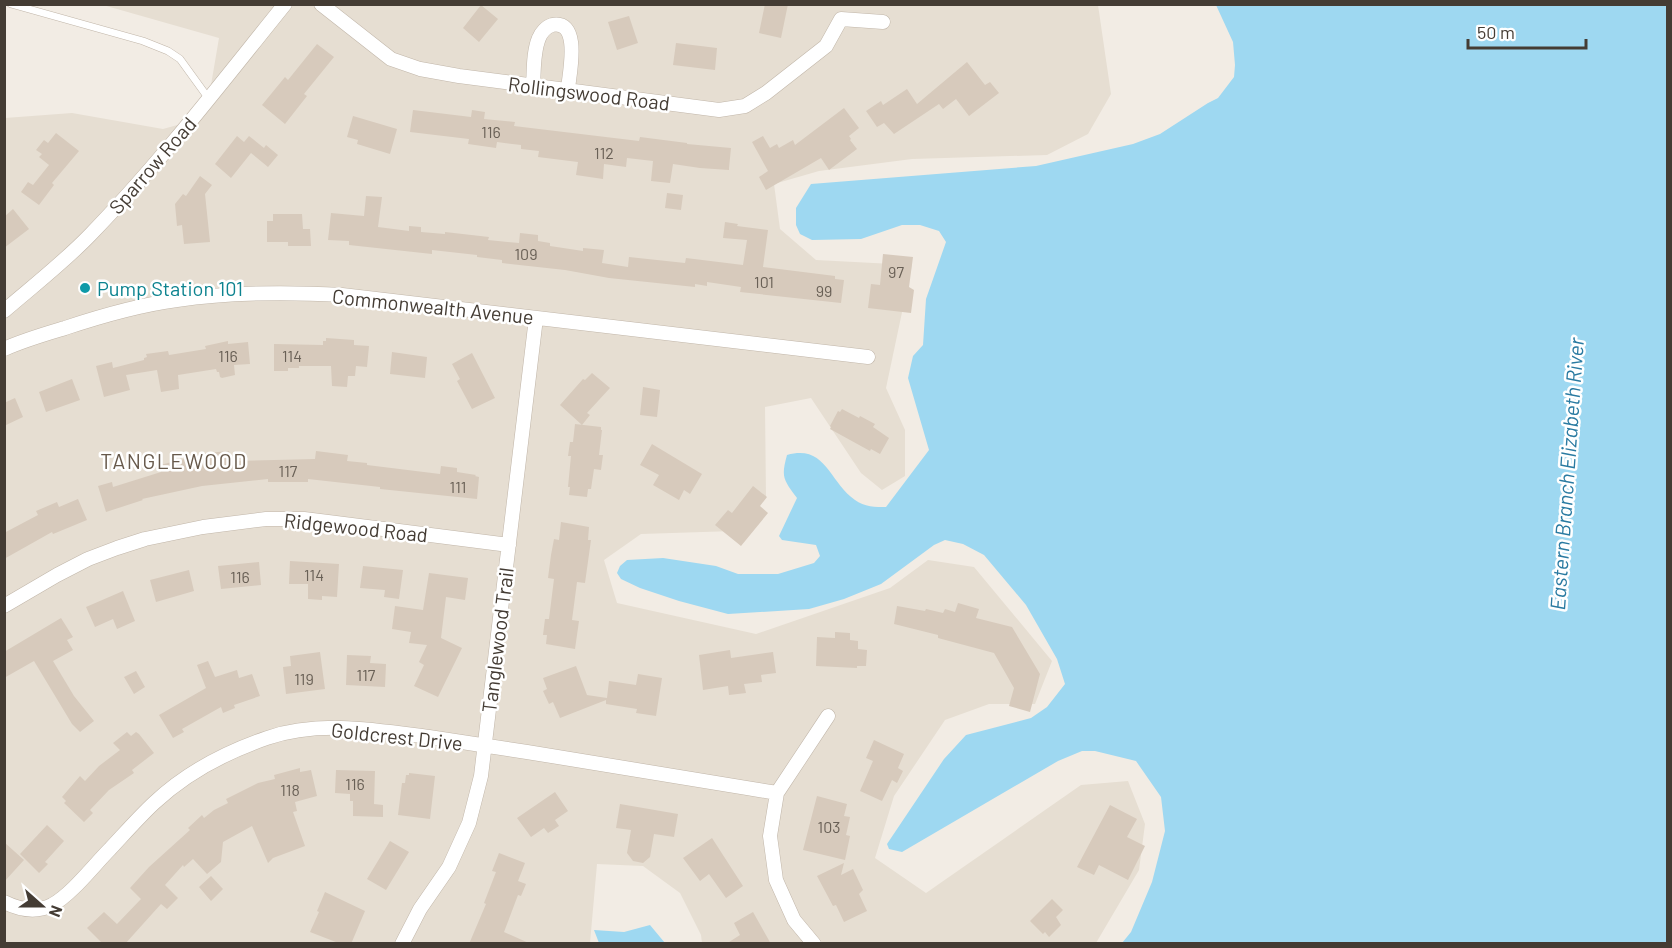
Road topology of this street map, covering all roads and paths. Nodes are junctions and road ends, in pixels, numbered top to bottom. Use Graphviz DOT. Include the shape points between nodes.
graph roads {
  1 [pos="12,4"];
  2 [pos="285,4"];
  3 [pos="321,4"];
  4 [pos="840,12"];
  5 [pos="883,22"];
  6 [pos="533,86"];
  7 [pos="568,89"];
  8 [pos="208,99"];
  9 [pos="4,310"];
  10 [pos="536,318"];
  11 [pos="4,349"];
  12 [pos="868,357"];
  13 [pos="509,545"];
  14 [pos="4,606"];
  15 [pos="828,716"];
  16 [pos="484,745"];
  17 [pos="777,793"];
  18 [pos="4,902"];
  19 [pos="402,944"];
  20 [pos="814,944"];
  1 -- 8 [label="lane" via="168,51 180,59"];
  2 -- 8 [label="street, Sparrow Road"];
  3 -- 6 [label="street, Rollingswood Road" via="391,59 420,69"];
  4 -- 5 [label="street"];
  4 -- 7 [label="street, Rollingswood Road" via="826,46 745,106 718,110"];
  6 -- 7 [label="street, Rollingswood Road"];
  6 -- 7 [label="street" via="540,35 558,25 566,29 573,44"];
  8 -- 9 [label="street, Sparrow Road" via="88,237"];
  10 -- 11 [label="street, Commonwealth Avenue" via="342,295 244,294 176,300 100,317"];
  10 -- 12 [label="street, Commonwealth Avenue"];
  10 -- 13 [label="street, Tanglewood Trail"];
  13 -- 14 [label="street, Ridgewood Road" via="304,519 266,519 203,527 117,548 57,575"];
  13 -- 16 [label="street, Tanglewood Trail"];
  15 -- 17 [label="street"];
  16 -- 17 [label="street, Goldcrest Drive"];
  16 -- 18 [label="street, Goldcrest Drive" via="359,728 316,729 269,737 217,759 174,786 51,906 26,910"];
  16 -- 19 [label="street, Tanglewood Trail" via="469,823"];
  17 -- 20 [label="street" via="770,836 776,880 794,920"];
}
